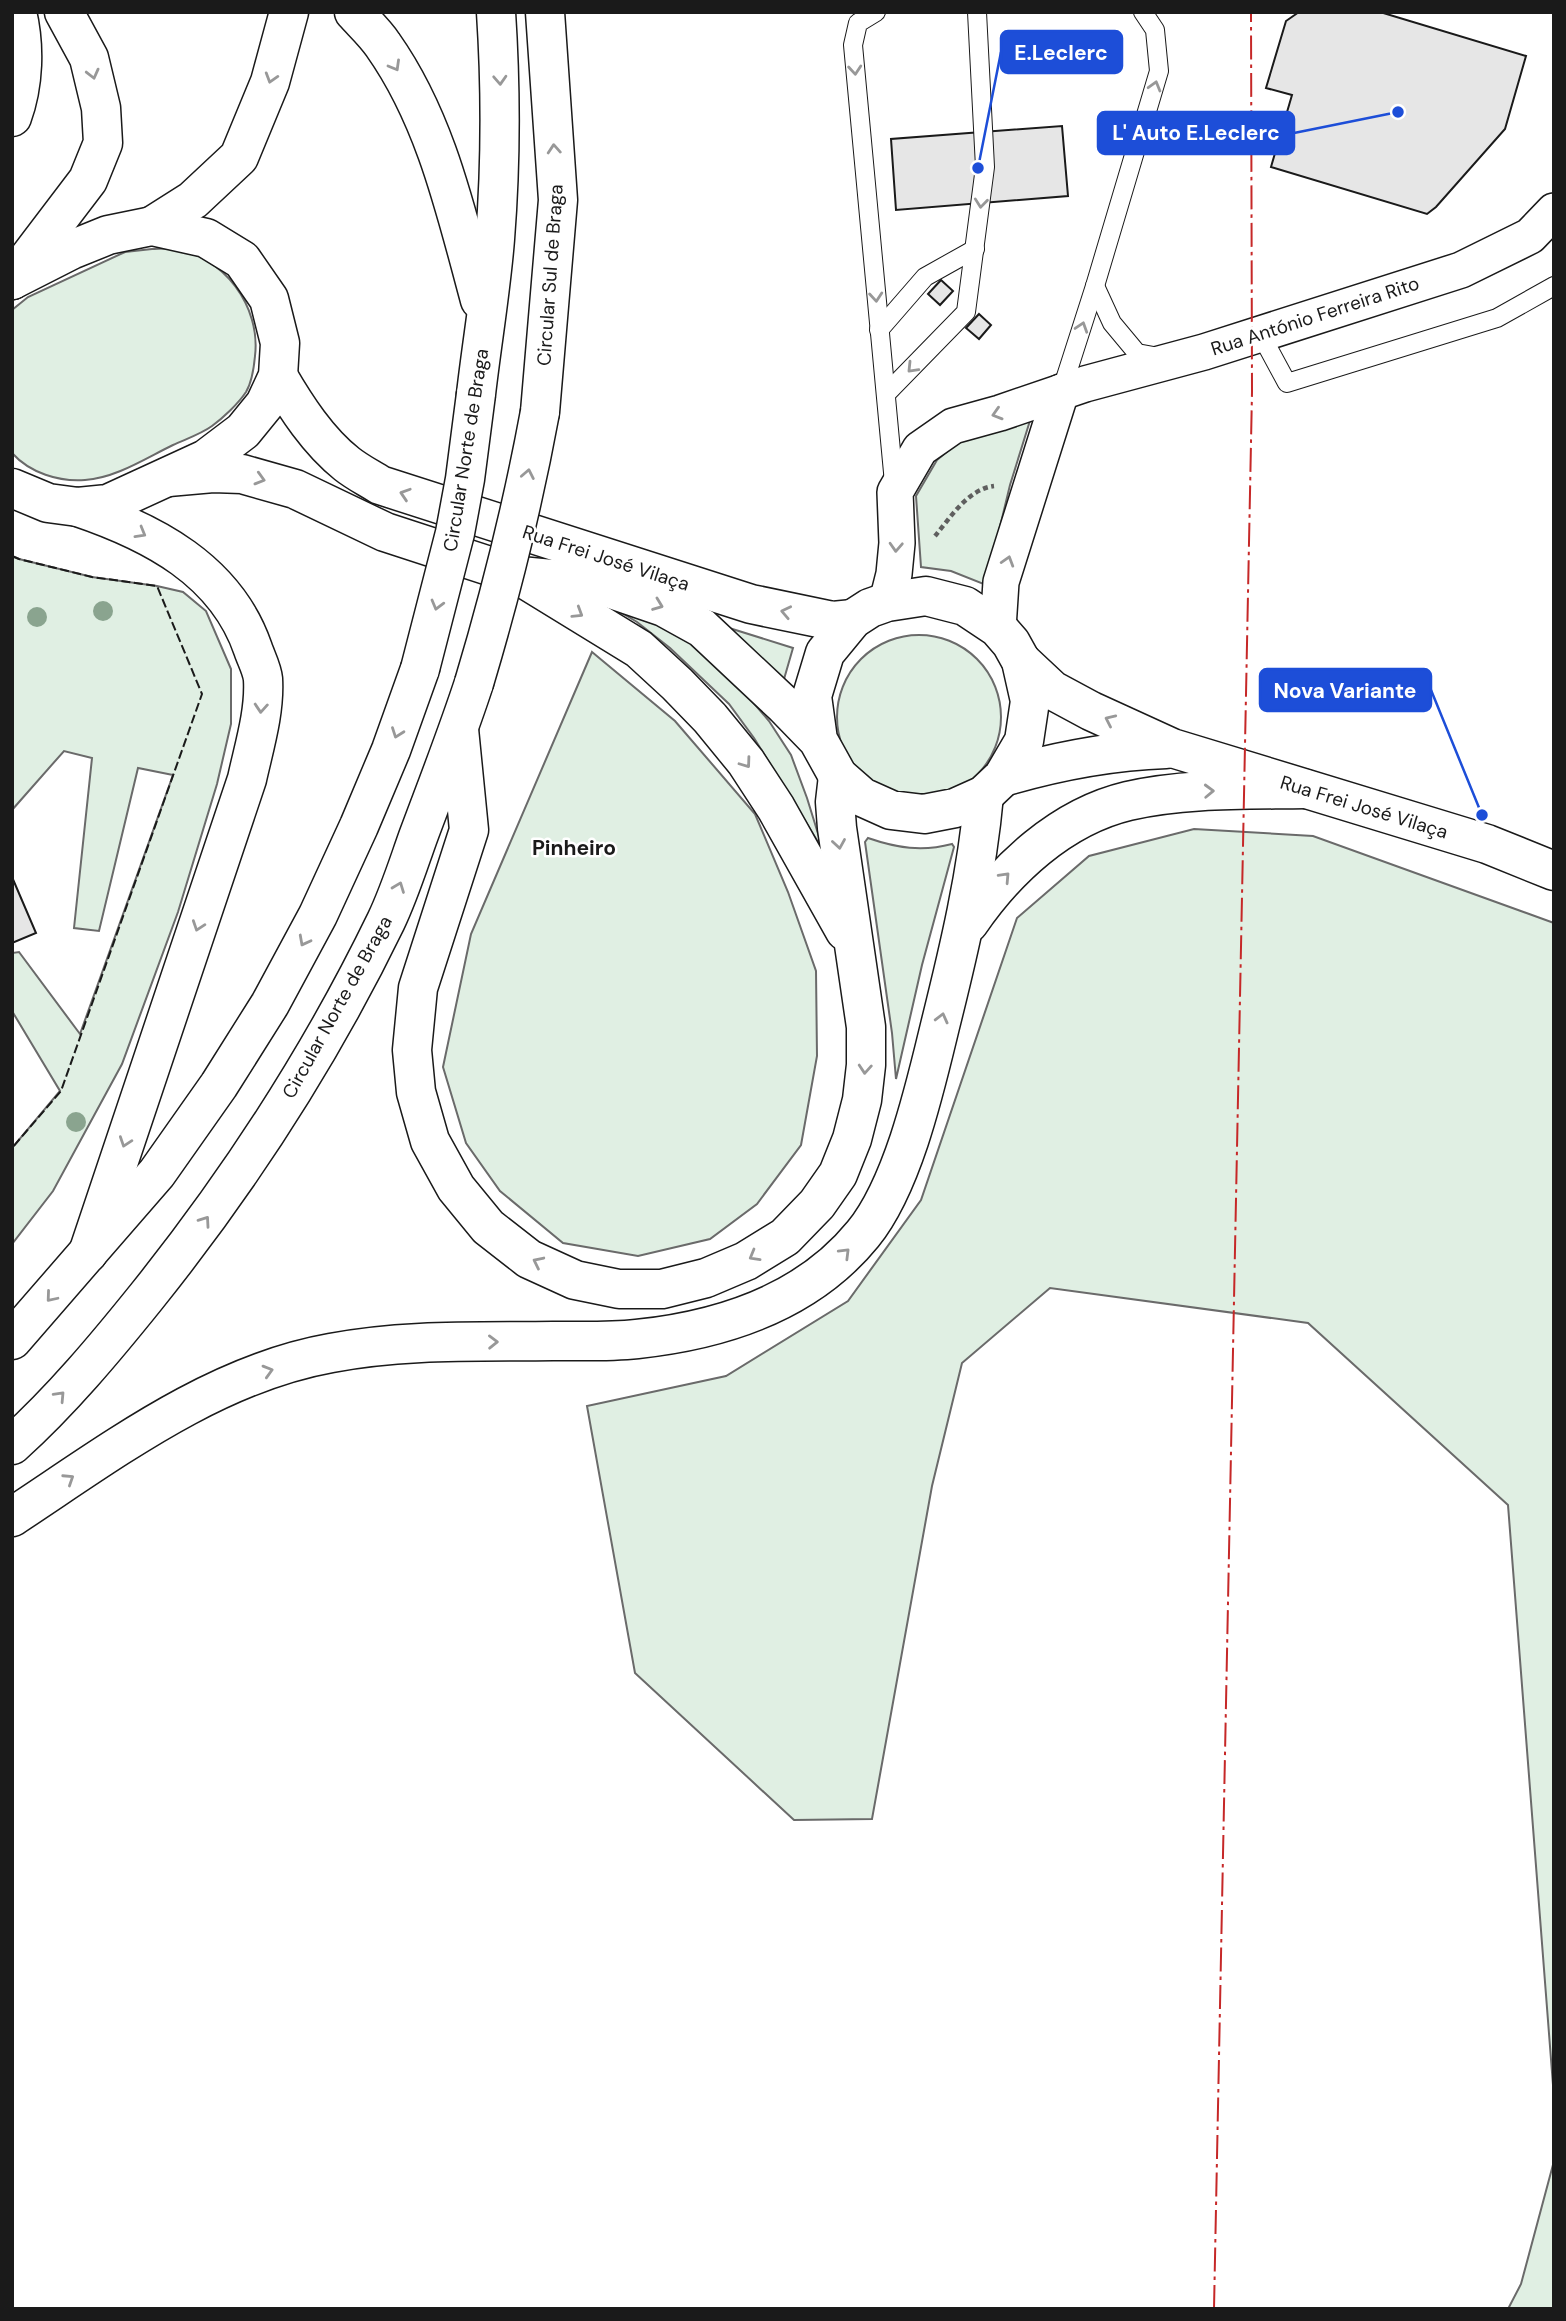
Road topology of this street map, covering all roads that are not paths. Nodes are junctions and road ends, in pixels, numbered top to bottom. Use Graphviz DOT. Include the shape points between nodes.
graph roads {
  1 [pos="17,12"];
  2 [pos="64,12"];
  3 [pos="289,12"];
  4 [pos="354,12"];
  5 [pos="496,12"];
  6 [pos="545,12"];
  7 [pos="876,12"];
  8 [pos="977,12"];
  9 [pos="1143,12"];
  10 [pos="12,117"];
  11 [pos="1554,211"];
  12 [pos="152,226"];
  13 [pos="975,249"];
  14 [pos="12,280"];
  15 [pos="1095,286"];
  16 [pos="1554,286"];
  17 [pos="485,318"];
  18 [pos="879,330"];
  19 [pos="1260,333"];
  20 [pos="1172,359"];
  21 [pos="278,376"];
  22 [pos="1061,392"];
  23 [pos="886,394"];
  24 [pos="540,412"];
  25 [pos="168,477"];
  26 [pos="12,488"];
  27 [pos="895,492"];
  28 [pos="78,507"];
  29 [pos="520,576"];
  30 [pos="887,601"];
  31 [pos="853,619"];
  32 [pos="998,628"];
  33 [pos="1021,661"];
  34 [pos="459,729"];
  35 [pos="818,740"];
  36 [pos="1172,748"];
  37 [pos="838,776"];
  38 [pos="994,786"];
  39 [pos="1305,789"];
  40 [pos="1554,871"];
  41 [pos="963,931"];
  42 [pos="856,951"];
  43 [pos="88,1253"];
  44 [pos="12,1340"];
  45 [pos="12,1445"];
  46 [pos="12,1517"];
  1 -- 10 [label="main road" via="20,94"];
  2 -- 14 [label="main road, one-way" via="89,58 101,108 103,144 89,180"];
  3 -- 12 [label="main road, one-way" via="270,82 239,157 193,200"];
  4 -- 17 [label="main road, one-way" via="383,44 421,110 441,163"];
  5 -- 17 [label="main road, one-way" via="501,88 499,173"];
  24 -- 6 [label="main road, Circular Sul de Braga, one-way" via="558,201"];
  7 -- 18 [label="lane, one-way" via="858,23 853,45"];
  8 -- 13 [label="lane, one-way" via="985,167"];
  15 -- 9 [label="lane, one-way" via="1159,71 1155,30"];
  11 -- 19 [label="street, Rua António Ferreira Rito" via="1530,236 1461,270"];
  12 -- 14 [label="main road, Rua Frei José Vilaça" via="108,235"];
  12 -- 21 [label="main road, Rua Frei José Vilaça" via="206,238 242,260 269,299 280,343"];
  13 -- 18 [label="lane" via="925,277"];
  13 -- 23 [label="lane, one-way" via="966,312"];
  15 -- 20 [label="lane" via="1112,323 1137,353"];
  22 -- 15 [label="lane, one-way"];
  16 -- 19 [label="lane" via="1497,318 1287,383"];
  17 -- 43 [label="main road, Circular Norte de Braga, one-way, bridge" via="455,533 420,669 359,826 270,1004 179,1143"];
  18 -- 23 [label="lane"];
  19 -- 20 [label="street, Rua António Ferreira Rito"];
  20 -- 22 [label="street, Rua António Ferreira Rito"];
  21 -- 25 [label="main road, Rua Frei José Vilaça" via="265,404 243,431 206,459"];
  31 -- 21 [label="main road, Rua Frei José Vilaça, one-way" via="833,621 751,604 380,485 346,463 320,436"];
  22 -- 27 [label="street, Rua António Ferreira Rito, one-way" via="953,426 919,449"];
  32 -- 22 [label="street, one-way" via="1001,582"];
  23 -- 27 [label="lane"];
  34 -- 24 [label="main road, Circular Norte de Braga, one-way, bridge" via="499,601"];
  25 -- 28 [label="main road, Rua Frei José Vilaça" via="108,504"];
  25 -- 29 [label="main road, Rua Frei José Vilaça, one-way" via="242,474 295,489 384,532"];
  26 -- 28 [label="main road, Rua Frei José Vilaça" via="48,503"];
  27 -- 30 [label="street, one-way" via="897,543"];
  28 -- 43 [label="main road, one-way" via="122,522 194,565 225,596 248,633 263,678 260,723 247,779"];
  29 -- 35 [label="main road, Rua Frei José Vilaça, one-way" via="594,583 664,607 702,628"];
  29 -- 42 [label="main road, one-way" via="639,649 710,718 746,761 776,808"];
  30 -- 31 [label="main road"];
  30 -- 32 [label="main road, Rua Frei José Vilaça" via="926,596 965,606"];
  31 -- 35 [label="main road, Rua Frei José Vilaça" via="825,653 812,696"];
  32 -- 33 [label="main road, Rua Frei José Vilaça"];
  36 -- 33 [label="main road, Rua Frei José Vilaça, one-way" via="1052,690"];
  33 -- 38 [label="main road, Rua Frei José Vilaça" via="1030,701 1024,741"];
  42 -- 34 [label="main road, one-way" via="866,1027 862,1100 838,1174 785,1237 706,1278 662,1289 619,1289 575,1280 529,1259 488,1227 456,1188 430,1141 416,1092 412,1050 418,988 469,830"];
  45 -- 34 [label="main road, Circular Norte de Braga, one-way" via="110,1341 189,1243 292,1093 387,919"];
  35 -- 37 [label="main road, Rua Frei José Vilaça"];
  36 -- 38 [label="main road, Rua Frei José Vilaça" via="1079,757"];
  36 -- 39 [label="main road, Rua Frei José Vilaça"];
  37 -- 38 [label="main road, Rua Frei José Vilaça" via="862,797 891,810 923,814 955,808"];
  37 -- 42 [label="main road, one-way" via="837,828"];
  38 -- 41 [label="main road" via="981,828"];
  39 -- 40 [label="main road, Rua Frei José Vilaça" via="1487,844"];
  41 -- 39 [label="main road, one-way" via="986,897 1015,867 1054,835 1089,815 1166,794"];
  46 -- 41 [label="main road, one-way" via="202,1397 318,1356 417,1342 634,1340 739,1319 782,1301 824,1273 864,1233 885,1198 904,1155"];
  43 -- 44 [label="main road, Circular Norte de Braga, one-way"];
}
